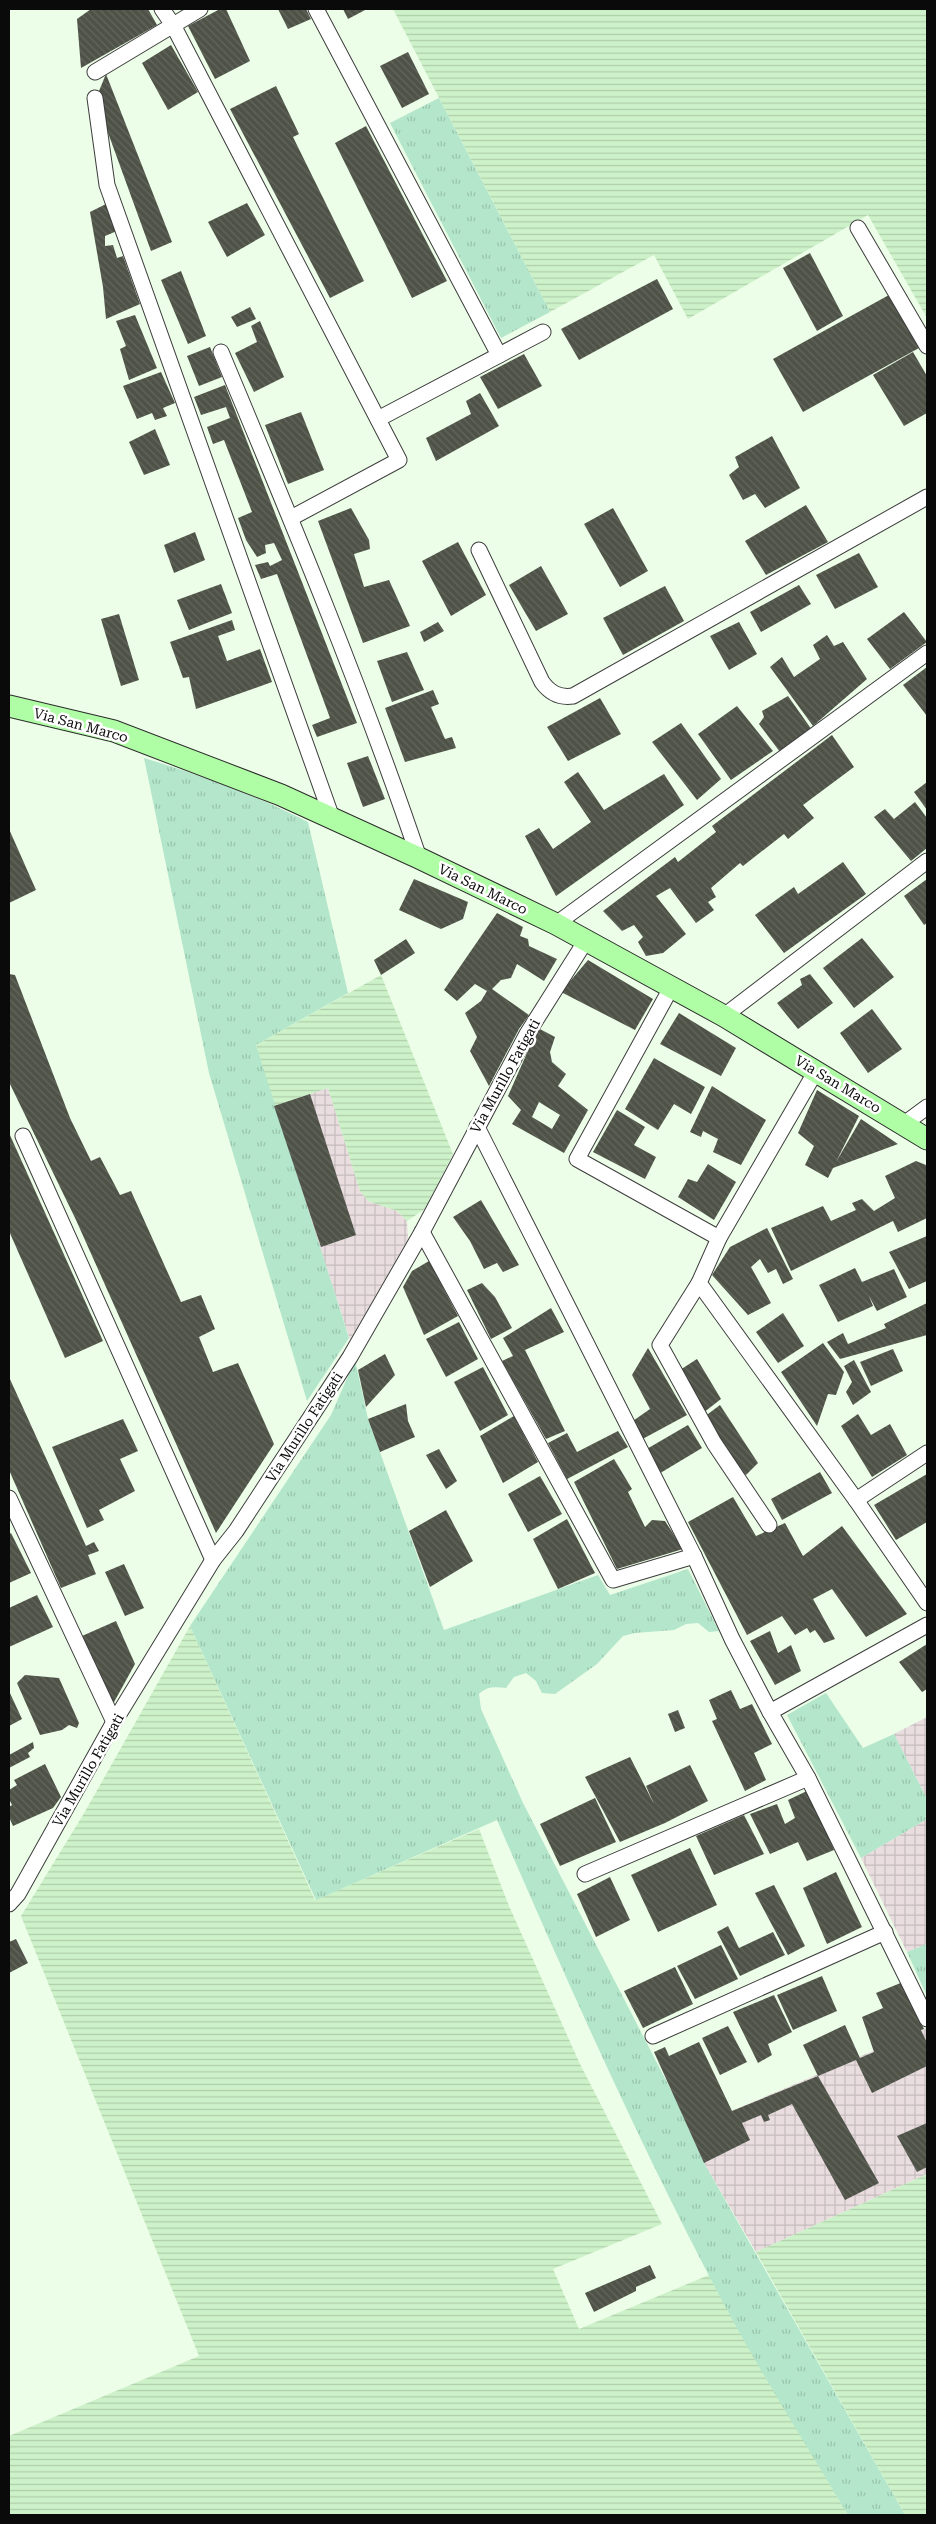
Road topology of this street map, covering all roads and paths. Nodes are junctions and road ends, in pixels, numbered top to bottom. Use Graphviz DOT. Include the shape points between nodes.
graph roads {
  1 [pos="162,9"];
  2 [pos="200,9"];
  3 [pos="316,9"];
  4 [pos="173,25"];
  5 [pos="95,72"];
  6 [pos="95,98"];
  7 [pos="858,228"];
  8 [pos="543,332"];
  9 [pos="927,346"];
  10 [pos="221,352"];
  11 [pos="499,355"];
  12 [pos="378,419"];
  13 [pos="927,498"];
  14 [pos="291,518"];
  15 [pos="479,550"];
  16 [pos="927,652"];
  17 [pos="9,706"];
  18 [pos="332,818"];
  19 [pos="419,858"];
  20 [pos="927,861"];
  21 [pos="556,924"];
  22 [pos="585,942"];
  23 [pos="671,988"];
  24 [pos="724,1016"];
  25 [pos="816,1070"];
  26 [pos="927,1107"];
  27 [pos="904,1124"];
  28 [pos="477,1127"];
  29 [pos="23,1136"];
  30 [pos="927,1139"];
  31 [pos="422,1232"];
  32 [pos="720,1238"];
  33 [pos="699,1283"];
  34 [pos="927,1453"];
  35 [pos="9,1498"];
  36 [pos="856,1500"];
  37 [pos="769,1525"];
  38 [pos="694,1556"];
  39 [pos="213,1560"];
  40 [pos="927,1603"];
  41 [pos="927,1625"];
  42 [pos="770,1712"];
  43 [pos="114,1722"];
  44 [pos="808,1778"];
  45 [pos="585,1874"];
  46 [pos="9,1904"];
  47 [pos="885,1932"];
  48 [pos="927,2019"];
  49 [pos="653,2036"];
  1 -- 4 [label="street"];
  2 -- 4 [label="street"];
  3 -- 11 [label="street"];
  4 -- 5 [label="street"];
  4 -- 12 [label="street"];
  6 -- 18 [label="street" via="107,185"];
  7 -- 9 [label="street"];
  8 -- 11 [label="street"];
  10 -- 14 [label="street"];
  11 -- 12 [label="street"];
  12 -- 14 [label="street" via="399,460"];
  13 -- 15 [label="street" via="572,696 558,696 546,688"];
  14 -- 19 [label="street" via="394,783"];
  16 -- 21 [label="street"];
  17 -- 18 [label="main road, Via San Marco" via="114,731"];
  18 -- 19 [label="main road, Via San Marco"];
  19 -- 21 [label="main road, Via San Marco"];
  20 -- 24 [label="street"];
  21 -- 22 [label="main road, Via San Marco"];
  22 -- 23 [label="main road, Via San Marco"];
  22 -- 28 [label="street, Via Murillo Fatigati" via="528,1034"];
  23 -- 24 [label="main road, Via San Marco"];
  23 -- 32 [label="street" via="577,1159"];
  24 -- 25 [label="main road, Via San Marco"];
  25 -- 27 [label="main road, Via San Marco"];
  25 -- 32 [label="street"];
  26 -- 27 [label="street"];
  27 -- 30 [label="main road, Via San Marco"];
  28 -- 31 [label="street, Via Murillo Fatigati"];
  28 -- 38 [label="street"];
  29 -- 39 [label="street"];
  31 -- 38 [label="street" via="613,1580"];
  31 -- 39 [label="street, Via Murillo Fatigati" via="350,1357 236,1531"];
  32 -- 33 [label="street"];
  33 -- 36 [label="street"];
  33 -- 37 [label="street" via="660,1345 714,1443"];
  34 -- 36 [label="street"];
  35 -- 43 [label="street"];
  36 -- 40 [label="street"];
  38 -- 42 [label="street"];
  39 -- 43 [label="street, Via Murillo Fatigati"];
  41 -- 42 [label="street"];
  42 -- 44 [label="street"];
  43 -- 46 [label="street, Via Murillo Fatigati" via="18,1894"];
  44 -- 45 [label="street"];
  44 -- 47 [label="street"];
  47 -- 48 [label="street"];
  47 -- 49 [label="street"];
}
